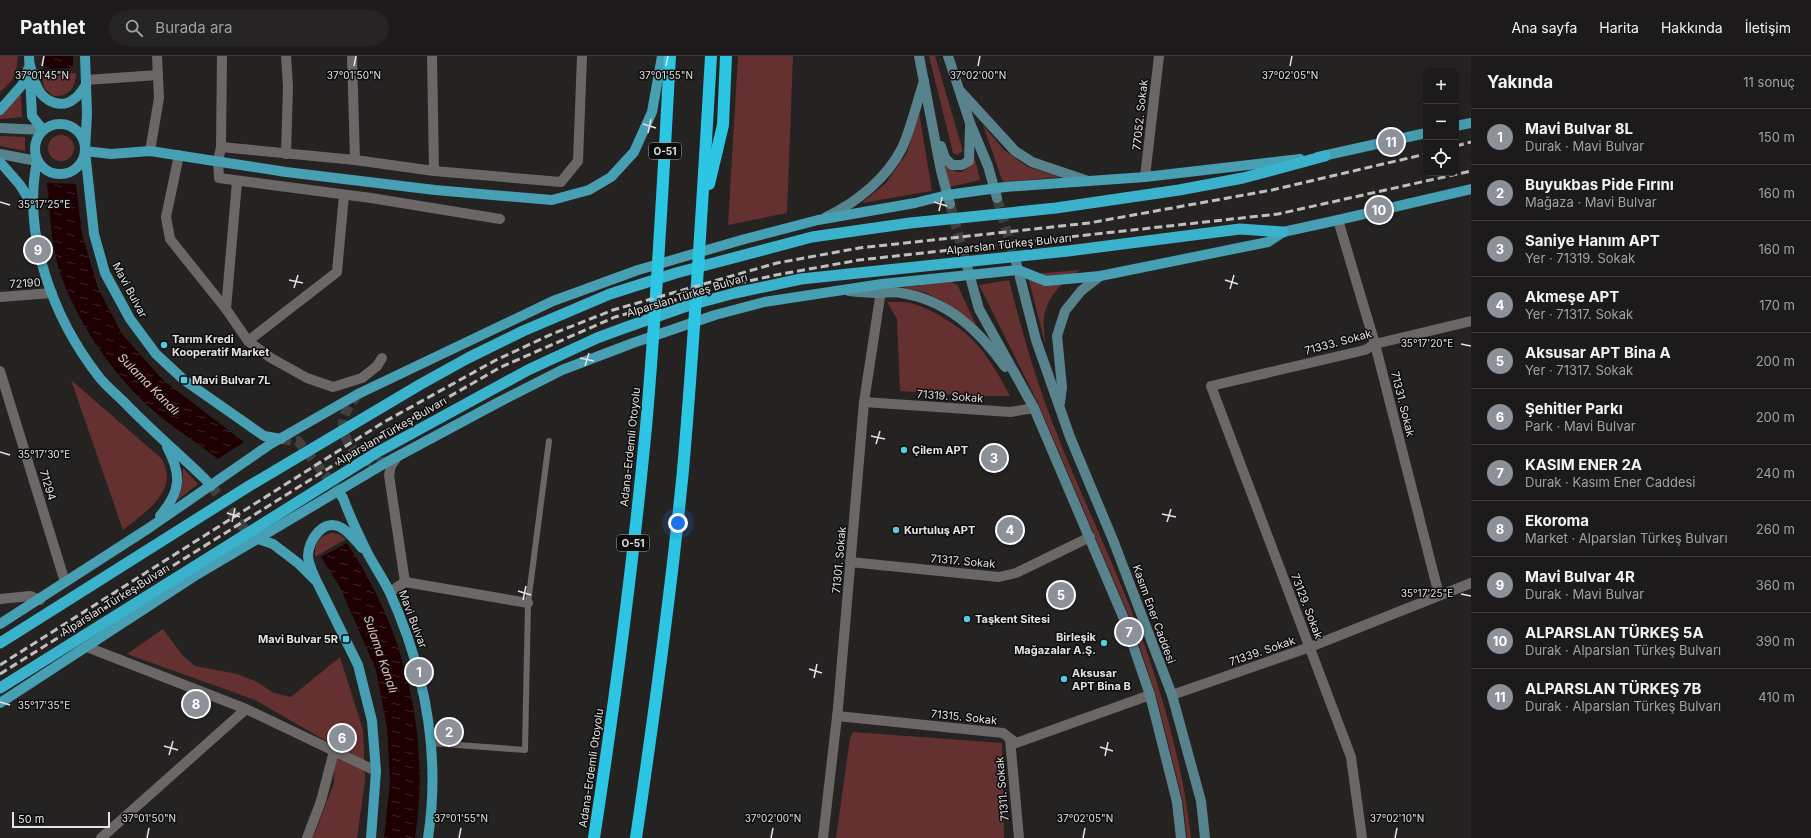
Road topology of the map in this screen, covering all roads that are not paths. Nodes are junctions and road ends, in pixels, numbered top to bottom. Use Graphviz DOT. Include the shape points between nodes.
graph roads {
  1 [pos="85,56"];
  2 [pos="157,56"];
  3 [pos="222,56"];
  4 [pos="286,56"];
  5 [pos="352,56"];
  6 [pos="432,56"];
  7 [pos="582,56"];
  8 [pos="662,56"];
  9 [pos="670,56"];
  10 [pos="711,56"];
  11 [pos="726,56"];
  12 [pos="919,56"];
  13 [pos="948,56"];
  14 [pos="1159,56"];
  15 [pos="29,61"];
  16 [pos="158,75"];
  17 [pos="924,81"];
  18 [pos="86,82"];
  19 [pos="961,92"];
  20 [pos="0,110"];
  21 [pos="931,120"];
  22 [pos="1471,122"];
  23 [pos="970,123"];
  24 [pos="1459,125"];
  25 [pos="0,128"];
  26 [pos="43,130"];
  27 [pos="1423,134"];
  28 [pos="221,147"];
  29 [pos="85,151"];
  30 [pos="150,151"];
  31 [pos="0,154"];
  32 [pos="286,154"];
  33 [pos="179,155"];
  34 [pos="1324,156"];
  35 [pos="355,160"];
  36 [pos="37,161"];
  37 [pos="218,161"];
  38 [pos="0,162"];
  39 [pos="434,171"];
  40 [pos="1145,177"];
  41 [pos="1088,181"];
  42 [pos="237,182"];
  43 [pos="1471,189"];
  44 [pos="996,193"];
  45 [pos="344,195"];
  46 [pos="948,199"];
  47 [pos="34,208"];
  48 [pos="702,216"];
  49 [pos="500,219"];
  50 [pos="818,220"];
  51 [pos="1338,220"];
  52 [pos="1282,232"];
  53 [pos="1017,266"];
  54 [pos="968,270"];
  55 [pos="1100,276"];
  56 [pos="881,289"];
  57 [pos="52,293"];
  58 [pos="0,297"];
  59 [pos="226,309"];
  60 [pos="1471,321"];
  61 [pos="248,342"];
  62 [pos="1375,344"];
  63 [pos="382,358"];
  64 [pos="0,371"];
  65 [pos="1211,386"];
  66 [pos="864,402"];
  67 [pos="1059,405"];
  68 [pos="1034,408"];
  69 [pos="281,438"];
  70 [pos="162,439"];
  71 [pos="549,441"];
  72 [pos="397,457"];
  73 [pos="210,486"];
  74 [pos="338,491"];
  75 [pos="151,526"];
  76 [pos="1090,537"];
  77 [pos="258,539"];
  78 [pos="368,554"];
  79 [pos="850,562"];
  80 [pos="65,582"];
  81 [pos="316,582"];
  82 [pos="405,582"];
  83 [pos="1471,583"];
  84 [pos="390,592"];
  85 [pos="1439,595"];
  86 [pos="0,599"];
  87 [pos="40,600"];
  88 [pos="528,603"];
  89 [pos="0,624"];
  90 [pos="0,643"];
  91 [pos="87,647"];
  92 [pos="1310,647"];
  93 [pos="0,688"];
  94 [pos="1150,695"];
  95 [pos="1172,695"];
  96 [pos="0,703"];
  97 [pos="246,709"];
  98 [pos="837,716"];
  99 [pos="1010,738"];
  100 [pos="431,743"];
  101 [pos="334,752"];
  102 [pos="376,771"];
  103 [pos="102,838"];
  104 [pos="307,838"];
  105 [pos="371,838"];
  106 [pos="428,838"];
  107 [pos="594,838"];
  108 [pos="636,838"];
  109 [pos="823,838"];
  110 [pos="1019,838"];
  111 [pos="1181,838"];
  112 [pos="1205,838"];
  113 [pos="1362,838"];
  1 -- 18 [label="main road, Mavi Bulvar"];
  2 -- 16 [label="street"];
  3 -- 28 [label="street"];
  4 -- 32 [label="street"];
  5 -- 35 [label="street"];
  6 -- 39 [label="street"];
  7 -- 39 [label="street" via="578,160 561,182"];
  8 -- 37 [label="main road" via="652,112 634,152 611,176 589,190 552,200 435,190"];
  9 -- 107 [label="highway, Adana-Erdemli Otoyolu / O-51" via="660,247 646,427 624,629"];
  10 -- 48 [label="highway"];
  11 -- 48 [label="highway" via="723,125"];
  12 -- 17 [label="main road"];
  13 -- 19 [label="main road"];
  14 -- 40 [label="street, 77052. Sokak"];
  15 -- 18 [label="main road" via="38,90 47,100 55,103 66,104 75,99"];
  15 -- 20 [label="main road" via="22,85"];
  15 -- 26 [label="main road" via="32,116"];
  16 -- 18 [label="street"];
  16 -- 30 [label="street" via="159,98"];
  17 -- 21 [label="main road"];
  17 -- 50 [label="main road" via="902,148 888,170 863,194 838,211"];
  18 -- 29 [label="main road, Mavi Bulvar"];
  19 -- 23 [label="main road"];
  19 -- 41 [label="main road" via="1015,151 1032,162"];
  21 -- 23 [label="main road" via="945,158 952,165 962,165 969,161"];
  21 -- 46 [label="main road"];
  22 -- 24 [label="main road"];
  23 -- 44 [label="main road"];
  25 -- 26 [label="main road"];
  26 -- 29 [label="main road" via="58,124 67,125 80,135"];
  26 -- 36 [label="main road" via="35,144"];
  27 -- 34 [label="main road, Alparslan Türkeş Bulvarı"];
  28 -- 32 [label="street"];
  28 -- 37 [label="street"];
  29 -- 30 [label="main road" via="111,154"];
  29 -- 36 [label="main road" via="79,166 65,174 48,172"];
  29 -- 69 [label="main road, Mavi Bulvar" via="94,234 105,273 130,319 156,354 184,380 264,436"];
  30 -- 33 [label="main road"];
  31 -- 36 [label="main road"];
  32 -- 35 [label="street"];
  33 -- 37 [label="main road"];
  33 -- 59 [label="street" via="166,217 170,238"];
  34 -- 40 [label="main road, Alparslan Türkeş Bulvarı"];
  34 -- 90 [label="highway, Alparslan Türkeş Bulvarı" via="1243,178 1179,190 1056,208 910,223 812,237 676,273 610,294 523,331 421,384 249,486"];
  35 -- 39 [label="street"];
  36 -- 47 [label="main road" via="33,179"];
  37 -- 42 [label="street" via="219,178"];
  38 -- 47 [label="main road" via="20,185"];
  40 -- 41 [label="main road, Alparslan Türkeş Bulvarı"];
  41 -- 44 [label="main road, Alparslan Türkeş Bulvarı"];
  42 -- 45 [label="street"];
  42 -- 59 [label="street"];
  43 -- 51 [label="main road, Alparslan Türkeş Bulvarı"];
  44 -- 46 [label="main road, Alparslan Türkeş Bulvarı"];
  45 -- 49 [label="street"];
  45 -- 61 [label="street" via="337,272"];
  46 -- 50 [label="main road, Alparslan Türkeş Bulvarı"];
  47 -- 57 [label="main road" via="38,250"];
  48 -- 108 [label="highway" via="682,478 655,710"];
  50 -- 69 [label="main road, Alparslan Türkeş Bulvarı" via="638,270 553,301 358,394"];
  51 -- 52 [label="main road, Alparslan Türkeş Bulvarı"];
  51 -- 62 [label="street, 71331. Sokak"];
  52 -- 55 [label="main road, Alparslan Türkeş Bulvarı" via="1268,242"];
  52 -- 93 [label="highway, Alparslan Türkeş Bulvarı" via="1240,229 849,273 767,285 690,305 597,338 522,373 376,453"];
  53 -- 54 [label="main road, Alparslan Türkeş Bulvarı"];
  53 -- 55 [label="main road, Alparslan Türkeş Bulvarı" via="1046,281"];
  53 -- 67 [label="main road, Kasım Ener Caddesi" via="1036,340"];
  54 -- 56 [label="main road, Alparslan Türkeş Bulvarı"];
  54 -- 68 [label="main road" via="979,309"];
  55 -- 67 [label="main road" via="1081,291 1065,311 1057,336 1062,387"];
  56 -- 66 [label="street, 71301. Sokak"];
  56 -- 68 [label="main road" via="924,297 972,327 993,349"];
  56 -- 72 [label="main road, Alparslan Türkeş Bulvarı" via="835,291 764,302 715,315 633,343 562,370"];
  57 -- 58 [label="street, 72190"];
  57 -- 70 [label="main road" via="66,327 99,377"];
  59 -- 61 [label="street"];
  60 -- 62 [label="street, 71333. Sokak"];
  61 -- 63 [label="street" via="307,378 333,387 362,378 377,366"];
  62 -- 65 [label="street, 71333. Sokak" via="1365,350"];
  62 -- 85 [label="street, 71331. Sokak"];
  64 -- 80 [label="street, 71294"];
  65 -- 92 [label="street, 73129. Sokak"];
  66 -- 68 [label="street, 71319. Sokak" via="1010,412"];
  66 -- 79 [label="street, 71301. Sokak"];
  67 -- 95 [label="main road, Kasım Ener Caddesi"];
  68 -- 76 [label="main road"];
  69 -- 73 [label="main road, Alparslan Türkeş Bulvarı"];
  70 -- 73 [label="main road"];
  70 -- 75 [label="main road" via="176,463 178,482 171,502"];
  71 -- 88 [label="lane"];
  72 -- 74 [label="main road, Alparslan Türkeş Bulvarı"];
  72 -- 82 [label="street" via="389,475"];
  73 -- 75 [label="main road, Alparslan Türkeş Bulvarı"];
  74 -- 77 [label="main road, Alparslan Türkeş Bulvarı"];
  74 -- 78 [label="main road, Mavi Bulvar" via="344,498"];
  75 -- 80 [label="main road, Alparslan Türkeş Bulvarı"];
  76 -- 79 [label="street, 71317. Sokak" via="1016,573 998,577"];
  76 -- 94 [label="main road" via="1124,619"];
  77 -- 81 [label="main road" via="273,544 298,563"];
  77 -- 91 [label="main road, Alparslan Türkeş Bulvarı" via="194,577"];
  78 -- 81 [label="main road" via="342,528 323,528 310,543 308,557"];
  78 -- 84 [label="main road, Mavi Bulvar"];
  79 -- 98 [label="street, 71301. Sokak"];
  80 -- 87 [label="main road, Alparslan Türkeş Bulvarı"];
  81 -- 102 [label="main road" via="358,665 372,721"];
  82 -- 84 [label="street"];
  82 -- 88 [label="street"];
  83 -- 85 [label="street, 71339. Sokak"];
  84 -- 100 [label="main road, Mavi Bulvar" via="420,672"];
  85 -- 92 [label="street, 71339. Sokak"];
  86 -- 87 [label="street" via="30,596"];
  87 -- 89 [label="main road, Alparslan Türkeş Bulvarı"];
  88 -- 100 [label="lane" via="525,750"];
  91 -- 96 [label="main road, Alparslan Türkeş Bulvarı"];
  91 -- 97 [label="street"];
  92 -- 95 [label="street, 71339. Sokak"];
  92 -- 113 [label="street, 73129. Sokak" via="1351,757"];
  94 -- 99 [label="street, 71315. Sokak" via="1016,743"];
  94 -- 111 [label="main road" via="1177,802"];
  95 -- 112 [label="main road, Kasım Ener Caddesi" via="1201,800"];
  97 -- 101 [label="street"];
  97 -- 103 [label="street"];
  98 -- 99 [label="street, 71315. Sokak" via="1003,733"];
  98 -- 109 [label="street, 71301. Sokak"];
  99 -- 110 [label="street, 71311. Sokak"];
  100 -- 106 [label="main road, Mavi Bulvar" via="431,820"];
  101 -- 102 [label="street"];
  101 -- 104 [label="street" via="321,801"];
  102 -- 105 [label="main road"];
}
